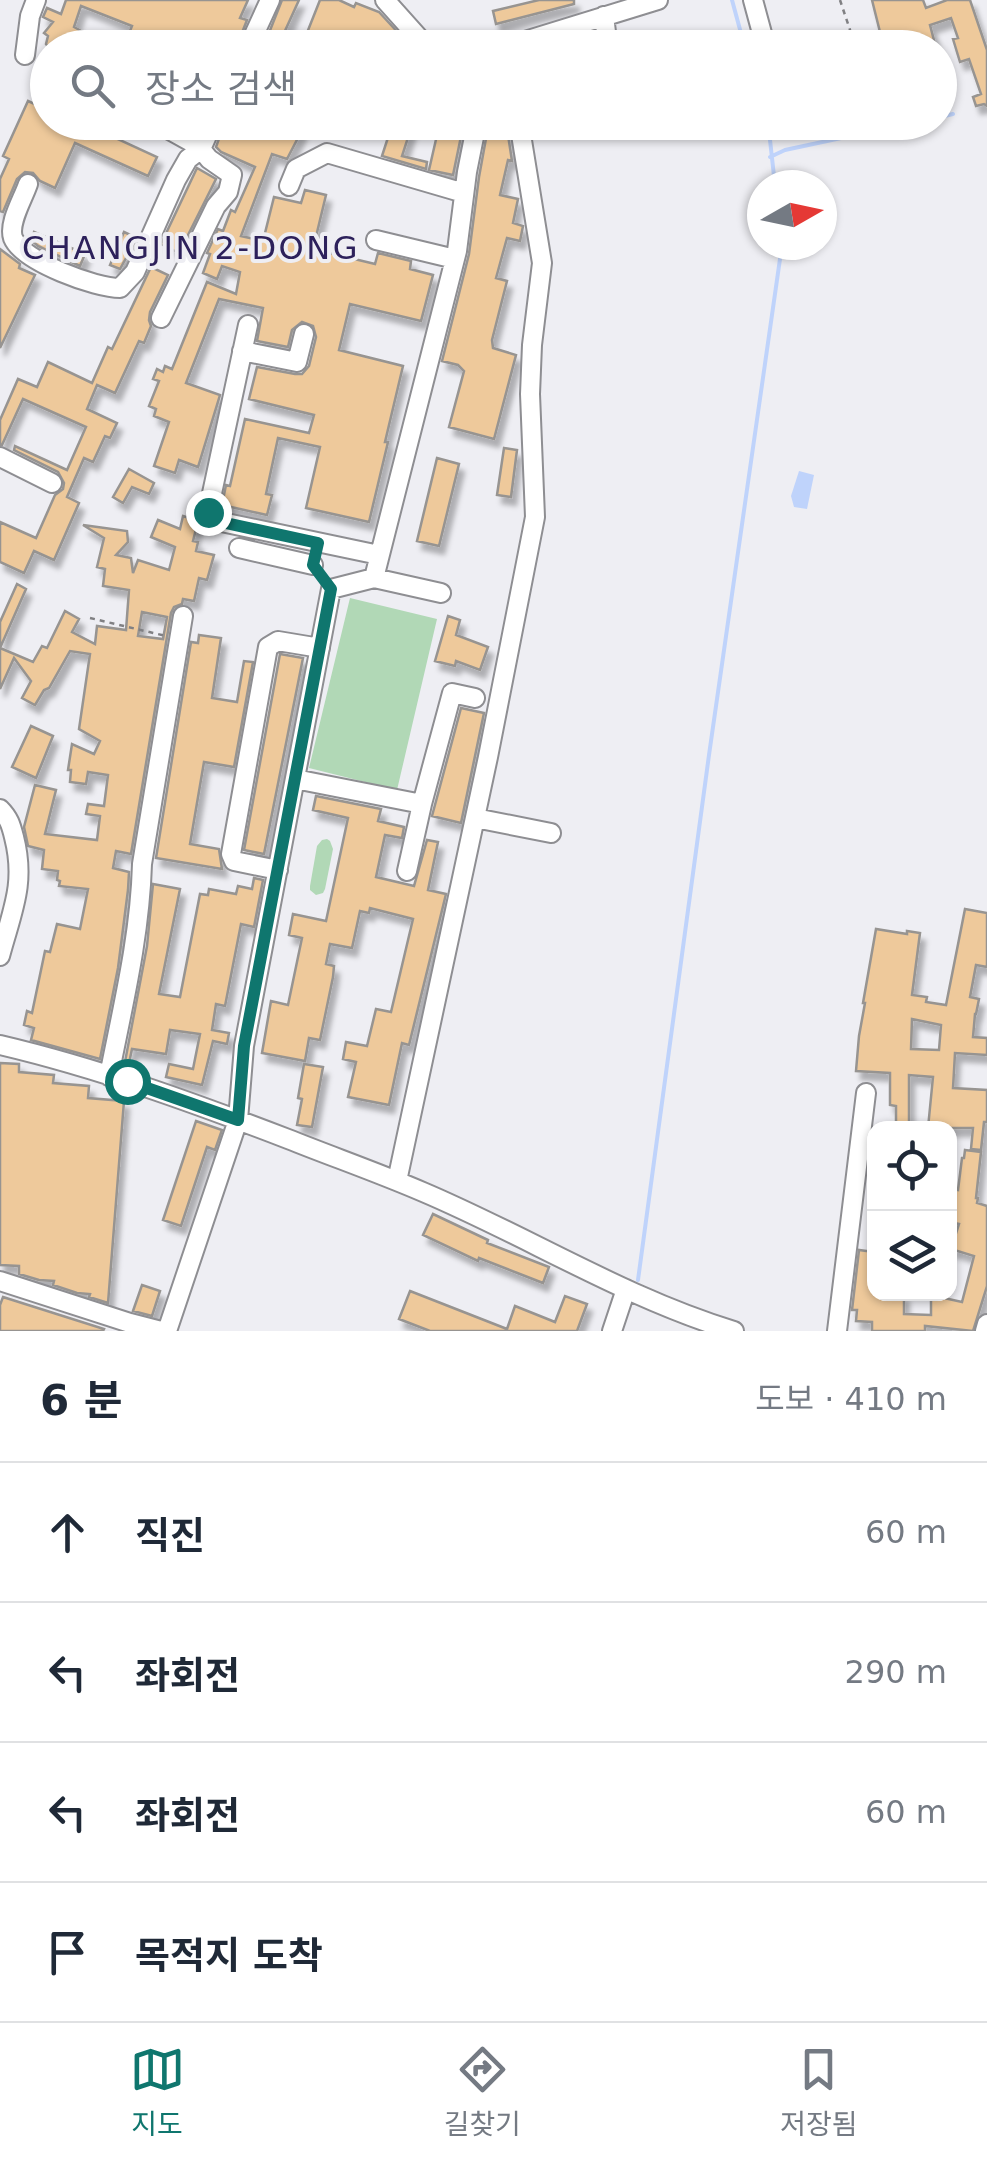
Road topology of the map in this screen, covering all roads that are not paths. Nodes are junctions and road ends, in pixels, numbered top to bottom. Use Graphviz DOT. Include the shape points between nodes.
graph roads {
  1 [pos="36,0"];
  2 [pos="270,0"];
  3 [pos="385,0"];
  4 [pos="587,0"];
  5 [pos="658,0"];
  6 [pos="753,0"];
  7 [pos="598,18"];
  8 [pos="256,30"];
  9 [pos="412,30"];
  10 [pos="559,30"];
  11 [pos="602,30"];
  12 [pos="761,30"];
  13 [pos="25,55"];
  14 [pos="185,140"];
  15 [pos="205,140"];
  16 [pos="474,140"];
  17 [pos="522,140"];
  18 [pos="201,149"];
  19 [pos="28,184"];
  20 [pos="289,186"];
  21 [pos="464,193"];
  22 [pos="376,240"];
  23 [pos="455,259"];
  24 [pos="161,318"];
  25 [pos="248,325"];
  26 [pos="304,334"];
  27 [pos="242,351"];
  28 [pos="0,457"];
  29 [pos="52,483"];
  30 [pos="318,543"];
  31 [pos="238,548"];
  32 [pos="379,555"];
  33 [pos="313,565"];
  34 [pos="374,578"];
  35 [pos="331,589"];
  36 [pos="441,593"];
  37 [pos="183,616"];
  38 [pos="320,648"];
  39 [pos="475,698"];
  40 [pos="295,779"];
  41 [pos="422,804"];
  42 [pos="0,808"];
  43 [pos="475,818"];
  44 [pos="550,833"];
  45 [pos="278,870"];
  46 [pos="407,871"];
  47 [pos="0,956"];
  48 [pos="0,1045"];
  49 [pos="109,1076"];
  50 [pos="866,1093"];
  51 [pos="238,1120"];
  52 [pos="397,1181"];
  53 [pos="0,1282"];
  54 [pos="626,1290"];
  55 [pos="987,1324"];
  56 [pos="164,1331"];
  57 [pos="612,1331"];
  58 [pos="734,1331"];
  59 [pos="838,1331"];
  60 [pos="985,1331"];
  1 -- 13 [label="street"];
  2 -- 8 [label="street"];
  3 -- 9 [label="street"];
  4 -- 7 [label="street"];
  5 -- 7 [label="street"];
  6 -- 12 [label="street"];
  7 -- 10 [label="street"];
  7 -- 11 [label="street"];
  14 -- 18 [label="street"];
  15 -- 18 [label="street"];
  16 -- 21 [label="street"];
  17 -- 43 [label="street" via="542,262 530,394 535,517"];
  18 -- 19 [label="street" via="188,159 135,272 120,288 24,252 12,227"];
  18 -- 24 [label="street" via="232,175 228,192"];
  20 -- 21 [label="street" via="296,169 327,153"];
  21 -- 23 [label="street"];
  22 -- 23 [label="street"];
  23 -- 32 [label="street"];
  25 -- 27 [label="street"];
  26 -- 27 [label="street" via="298,362"];
  27 -- 30 [label="street" via="208,512 212,520"];
  28 -- 29 [label="street"];
  30 -- 32 [label="street"];
  30 -- 33 [label="street"];
  31 -- 33 [label="street"];
  32 -- 34 [label="street"];
  33 -- 35 [label="street"];
  34 -- 35 [label="street"];
  34 -- 36 [label="street"];
  35 -- 38 [label="street"];
  37 -- 49 [label="street" via="135,946"];
  38 -- 40 [label="street"];
  38 -- 45 [label="street" via="278,641 268,647 231,854 234,861"];
  39 -- 41 [label="street" via="452,692"];
  40 -- 41 [label="street"];
  40 -- 45 [label="street"];
  41 -- 46 [label="street"];
  42 -- 47 [label="street" via="10,819 20,886"];
  43 -- 44 [label="street"];
  43 -- 52 [label="street"];
  45 -- 51 [label="street" via="244,1046"];
  48 -- 49 [label="street"];
  49 -- 51 [label="street"];
  50 -- 59 [label="street"];
  51 -- 52 [label="street"];
  51 -- 56 [label="street"];
  52 -- 54 [label="street"];
  53 -- 56 [label="street"];
  54 -- 57 [label="street"];
  54 -- 58 [label="street"];
  55 -- 60 [label="street"];
}
